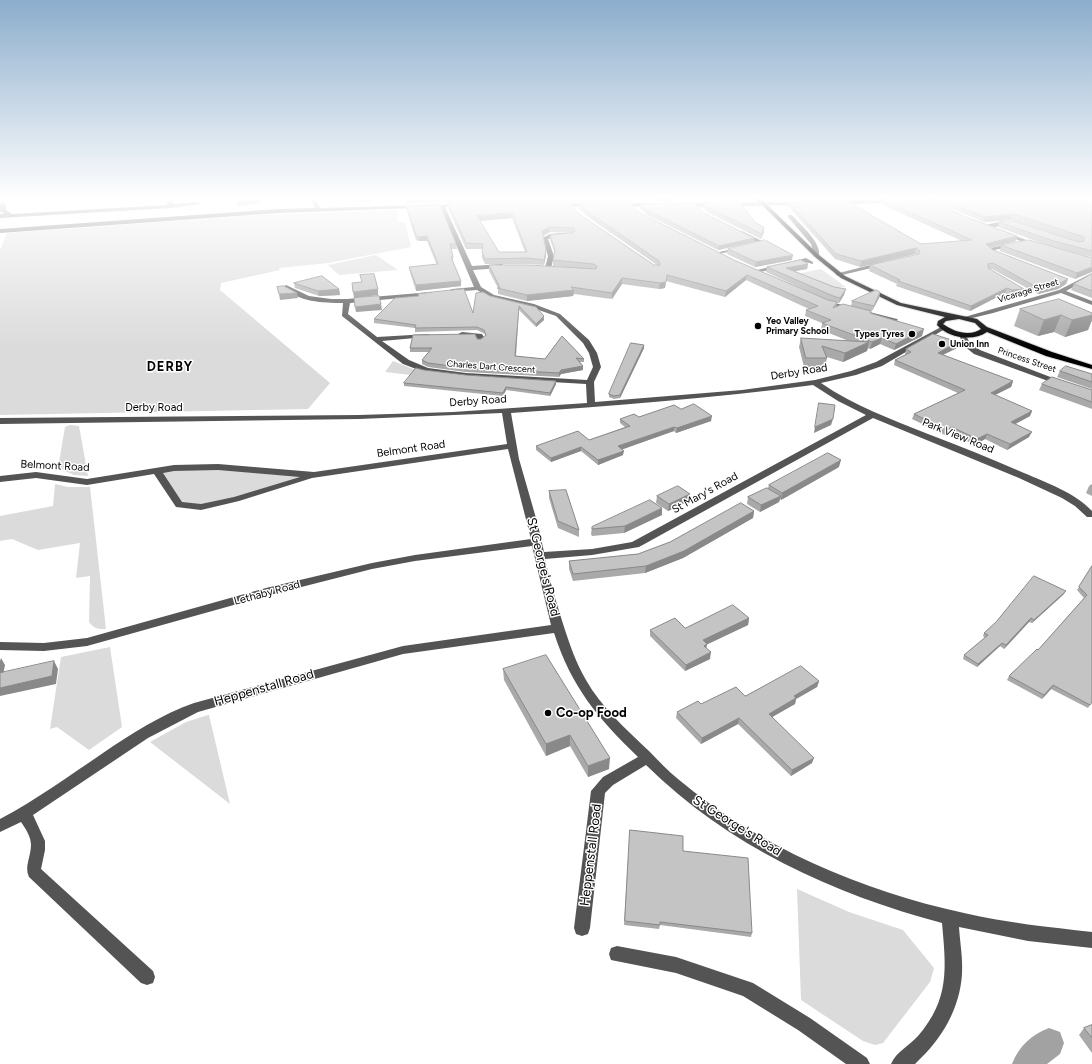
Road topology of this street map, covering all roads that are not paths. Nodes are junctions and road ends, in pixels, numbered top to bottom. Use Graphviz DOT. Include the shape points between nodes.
graph roads {
  1 [pos="461,248"];
  2 [pos="548,248"];
  3 [pos="744,248"];
  4 [pos="808,248"];
  5 [pos="816,248"];
  6 [pos="996,248"];
  7 [pos="710,250"];
  8 [pos="717,254"];
  9 [pos="816,256"];
  10 [pos="799,257"];
  11 [pos="1008,258"];
  12 [pos="729,260"];
  13 [pos="889,263"];
  14 [pos="508,266"];
  15 [pos="470,268"];
  16 [pos="556,269"];
  17 [pos="749,269"];
  18 [pos="756,271"];
  19 [pos="838,274"];
  20 [pos="763,275"];
  21 [pos="1092,275"];
  22 [pos="1063,280"];
  23 [pos="1076,284"];
  24 [pos="286,287"];
  25 [pos="478,288"];
  26 [pos="1061,291"];
  27 [pos="1029,294"];
  28 [pos="813,297"];
  29 [pos="1036,298"];
  30 [pos="347,301"];
  31 [pos="1092,303"];
  32 [pos="905,306"];
  33 [pos="991,312"];
  34 [pos="954,317"];
  35 [pos="964,318"];
  36 [pos="895,320"];
  37 [pos="942,325"];
  38 [pos="983,326"];
  39 [pos="978,334"];
  40 [pos="438,335"];
  41 [pos="453,335"];
  42 [pos="963,335"];
  43 [pos="376,339"];
  44 [pos="480,339"];
  45 [pos="1028,346"];
  46 [pos="1092,367"];
  47 [pos="590,382"];
  48 [pos="815,382"];
  49 [pos="1072,387"];
  50 [pos="591,405"];
  51 [pos="506,410"];
  52 [pos="872,415"];
  53 [pos="0,421"];
  54 [pos="512,446"];
  55 [pos="157,471"];
  56 [pos="314,475"];
  57 [pos="0,479"];
  58 [pos="1090,515"];
  59 [pos="536,542"];
  60 [pos="539,556"];
  61 [pos="559,628"];
  62 [pos="0,646"];
  63 [pos="646,759"];
  64 [pos="24,814"];
  65 [pos="0,826"];
  66 [pos="950,918"];
  67 [pos="582,928"];
  68 [pos="1092,940"];
  69 [pos="617,954"];
  70 [pos="147,977"];
  71 [pos="861,1064"];
  72 [pos="900,1064"];
  1 -- 15 [label="street"];
  2 -- 16 [label="street" via="551,256 545,268"];
  3 -- 8 [label="street"];
  4 -- 9 [label="main road"];
  5 -- 9 [label="street"];
  6 -- 11 [label="street" via="989,249"];
  7 -- 8 [label="street"];
  8 -- 12 [label="street"];
  9 -- 19 [label="main road"];
  10 -- 18 [label="street" via="808,262"];
  13 -- 19 [label="street"];
  14 -- 15 [label="street"];
  15 -- 25 [label="street"];
  17 -- 18 [label="street"];
  18 -- 20 [label="street"];
  19 -- 32 [label="main road" via="858,286"];
  21 -- 23 [label="street, Vicarage Street"];
  22 -- 23 [label="street"];
  23 -- 26 [label="street, Vicarage Street"];
  24 -- 30 [label="street" via="306,298"];
  25 -- 30 [label="street"];
  25 -- 47 [label="street" via="492,296 532,305 558,316 586,342 593,353 596,367"];
  26 -- 29 [label="street, Vicarage Street"];
  26 -- 31 [label="street"];
  27 -- 29 [label="street"];
  28 -- 36 [label="street" via="829,304"];
  29 -- 33 [label="street, Vicarage Street"];
  30 -- 43 [label="street, Charles Dart Crescent" via="344,315"];
  32 -- 34 [label="main road"];
  32 -- 37 [label="main road"];
  33 -- 35 [label="street, Vicarage Street"];
  33 -- 38 [label="street, Vicarage Street" via="985,318"];
  34 -- 35 [label="main road"];
  34 -- 37 [label="main road" via="944,319"];
  35 -- 38 [label="main road"];
  37 -- 42 [label="main road"];
  37 -- 48 [label="street, Derby Road" via="879,364 853,374"];
  38 -- 39 [label="main road" via="985,330"];
  38 -- 45 [label="main road"];
  39 -- 42 [label="main road"];
  39 -- 45 [label="main road"];
  40 -- 43 [label="street"];
  41 -- 44 [label="street" via="477,334 480,335"];
  42 -- 49 [label="street, Princess Street" via="969,347 983,355"];
  43 -- 47 [label="street, Charles Dart Crescent" via="406,362 432,371"];
  45 -- 46 [label="main road"];
  47 -- 50 [label="street"];
  48 -- 50 [label="street, Derby Road" via="742,392"];
  48 -- 52 [label="street, Park View Road" via="839,400"];
  50 -- 51 [label="street, Derby Road"];
  51 -- 53 [label="street, Derby Road" via="329,418"];
  51 -- 54 [label="street, St George's Road"];
  52 -- 58 [label="street, Park View Road" via="1023,476 1068,497"];
  52 -- 60 [label="street, St Mary's Road" via="635,545 592,552"];
  54 -- 56 [label="street, Belmont Road"];
  54 -- 59 [label="street, St George's Road"];
  55 -- 56 [label="street, Belmont Road" via="218,467"];
  55 -- 56 [label="street, Belmont Road" via="179,505 201,507 236,500"];
  55 -- 57 [label="street, Belmont Road" via="87,482 36,475"];
  59 -- 60 [label="street, St George's Road"];
  59 -- 62 [label="street, Lethaby Road" via="372,566 266,592 87,642 44,646"];
  60 -- 61 [label="street, St George's Road"];
  61 -- 63 [label="street, St George's Road" via="580,681"];
  61 -- 64 [label="street, Heppenstall Road" via="391,653 194,708 145,731"];
  63 -- 66 [label="street, St George's Road" via="696,803 745,834 804,866 892,902"];
  63 -- 67 [label="street, Heppenstall Road" via="608,780 598,791"];
  64 -- 65 [label="street, Heppenstall Road"];
  64 -- 70 [label="street" via="37,837 39,849 33,867 34,872"];
  66 -- 68 [label="street, St George's Road" via="1045,935"];
  66 -- 72 [label="street" via="954,973 950,999 930,1038 916,1053"];
  69 -- 71 [label="street" via="676,965 747,989 804,1024"];
}
